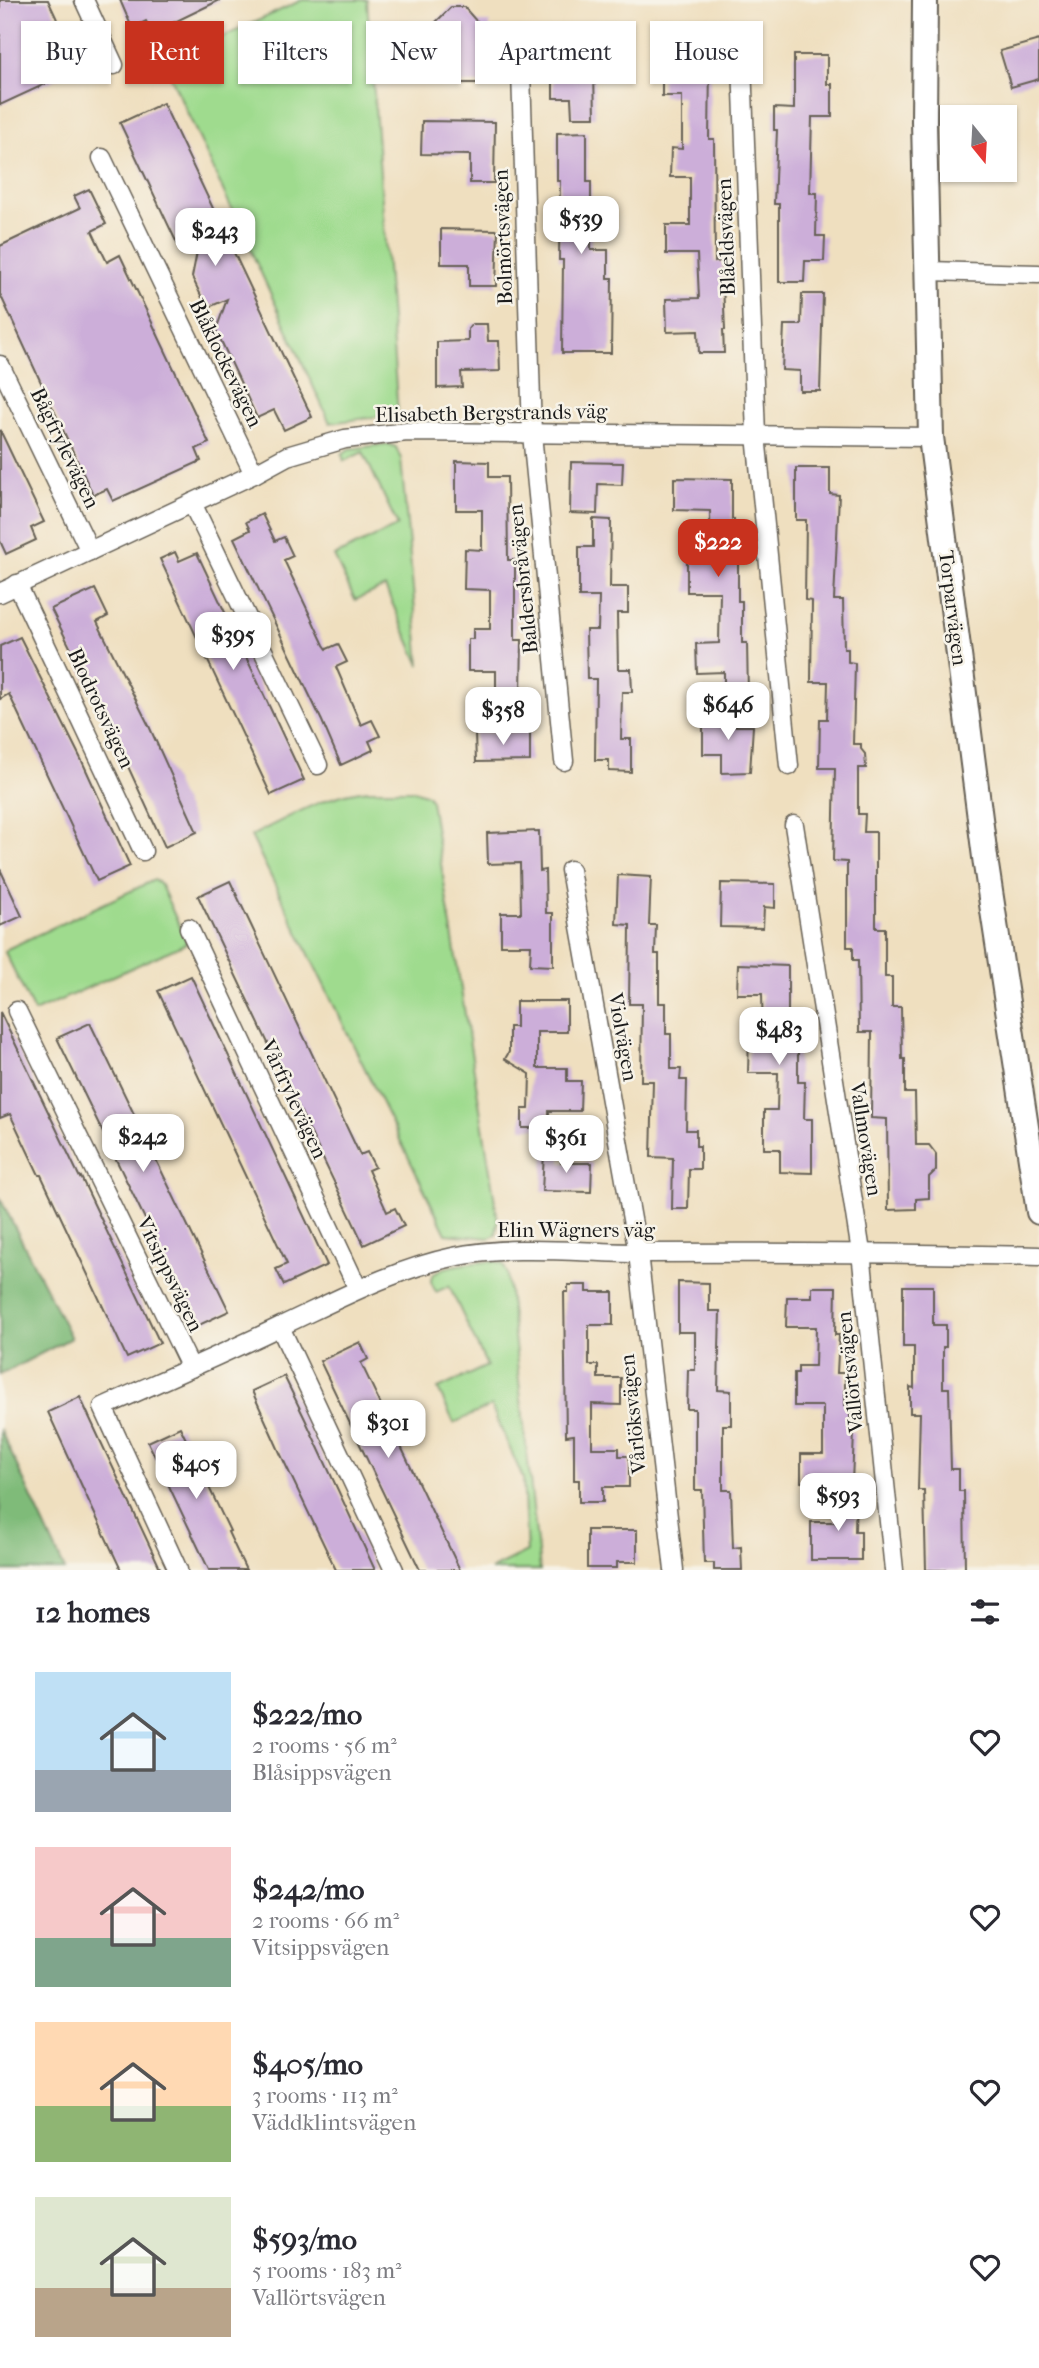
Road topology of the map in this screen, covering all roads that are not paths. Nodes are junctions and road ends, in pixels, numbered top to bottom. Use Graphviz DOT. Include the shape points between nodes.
graph roads {
  1 [pos="84,0"];
  2 [pos="925,0"];
  3 [pos="114,65"];
  4 [pos="521,84"];
  5 [pos="743,84"];
  6 [pos="102,158"];
  7 [pos="929,271"];
  8 [pos="1039,274"];
  9 [pos="0,365"];
  10 [pos="532,435"];
  11 [pos="757,435"];
  12 [pos="931,437"];
  13 [pos="254,474"];
  14 [pos="192,503"];
  15 [pos="90,551"];
  16 [pos="17,584"];
  17 [pos="0,593"];
  18 [pos="564,761"];
  19 [pos="318,765"];
  20 [pos="789,766"];
  21 [pos="794,825"];
  22 [pos="143,851"];
  23 [pos="570,870"];
  24 [pos="189,928"];
  25 [pos="17,1011"];
  26 [pos="1039,1212"];
  27 [pos="638,1252"];
  28 [pos="861,1252"];
  29 [pos="1039,1256"];
  30 [pos="358,1289"];
  31 [pos="280,1327"];
  32 [pos="191,1367"];
  33 [pos="178,1570"];
  34 [pos="394,1570"];
  35 [pos="674,1570"];
  36 [pos="894,1570"];
  1 -- 3 [label="street"];
  2 -- 7 [label="street, Torparvägen"];
  4 -- 10 [label="street, Bolmörtsvägen"];
  5 -- 11 [label="street, Blåeldsvägen"];
  6 -- 13 [label="street, Blåklockevägen"];
  7 -- 8 [label="street"];
  7 -- 12 [label="street, Torparvägen"];
  9 -- 15 [label="street, Bågfrylevägen"];
  10 -- 11 [label="street, Elisabeth Bergstrands väg"];
  10 -- 13 [label="street, Elisabeth Bergstrands väg" via="407,432 345,439 287,456"];
  10 -- 18 [label="street, Baldersbråvägen"];
  11 -- 12 [label="street, Elisabeth Bergstrands väg"];
  11 -- 20 [label="street, Blåeldsvägen"];
  12 -- 26 [label="street, Torparvägen" via="986,865"];
  13 -- 14 [label="street, Elisabeth Bergstrands väg"];
  14 -- 15 [label="street, Elisabeth Bergstrands väg"];
  14 -- 19 [label="street"];
  15 -- 16 [label="street, Elisabeth Bergstrands väg"];
  16 -- 17 [label="street, Elisabeth Bergstrands väg"];
  16 -- 22 [label="street, Blodrotsvägen"];
  21 -- 28 [label="street, Vallmovägen"];
  23 -- 27 [label="street, Violvägen"];
  24 -- 30 [label="street, Vårfrylevägen"];
  25 -- 32 [label="street, Vitsippsvägen"];
  27 -- 28 [label="street, Elin Wägners väg"];
  27 -- 30 [label="street, Elin Wägners väg" via="513,1250 465,1256"];
  27 -- 35 [label="street, Vårlöksvägen"];
  28 -- 29 [label="street, Elin Wägners väg"];
  28 -- 36 [label="street, Vallörtsvägen"];
  30 -- 31 [label="street, Elin Wägners väg"];
  31 -- 32 [label="street, Elin Wägners väg"];
  31 -- 34 [label="street"];
  32 -- 33 [label="street, Elin Wägners väg" via="103,1407"];
}
